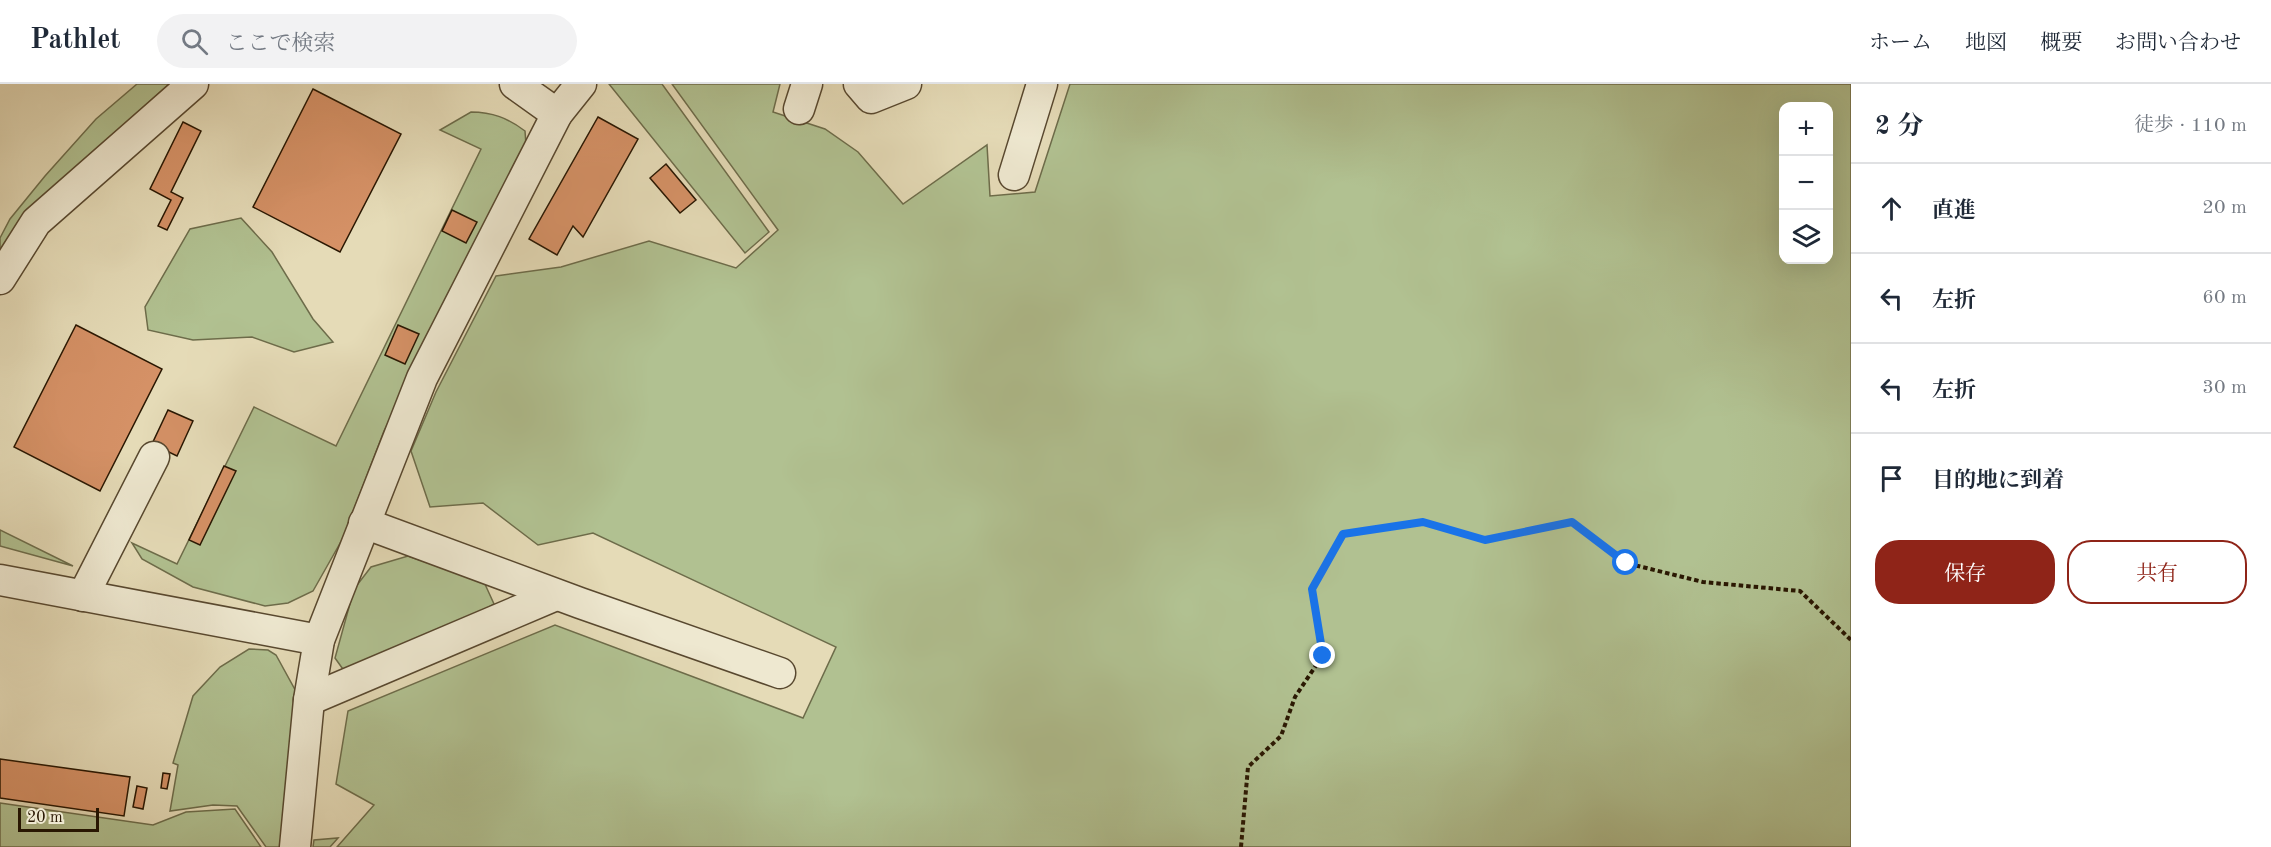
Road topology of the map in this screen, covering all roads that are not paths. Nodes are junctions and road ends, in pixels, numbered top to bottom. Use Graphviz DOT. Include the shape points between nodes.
graph roads {
  1 [pos="193,84"];
  2 [pos="515,84"];
  3 [pos="581,84"];
  4 [pos="859,84"];
  5 [pos="906,84"];
  6 [pos="1042,84"];
  7 [pos="557,114"];
  8 [pos="1014,175"];
  9 [pos="0,279"];
  10 [pos="154,457"];
  11 [pos="364,523"];
  12 [pos="0,580"];
  13 [pos="556,595"];
  14 [pos="83,596"];
  15 [pos="319,640"];
  16 [pos="780,673"];
  17 [pos="309,700"];
  18 [pos="295,847"];
  1 -- 9 [label="street" via="36,222"];
  2 -- 7 [label="street"];
  3 -- 7 [label="street"];
  4 -- 5 [label="street" via="871,98"];
  6 -- 8 [label="street"];
  7 -- 11 [label="street" via="422,378"];
  10 -- 14 [label="street"];
  11 -- 13 [label="street"];
  11 -- 15 [label="street"];
  12 -- 14 [label="street"];
  13 -- 16 [label="street"];
  13 -- 17 [label="street"];
  14 -- 15 [label="street"];
  15 -- 17 [label="street"];
  17 -- 18 [label="street"];
}
